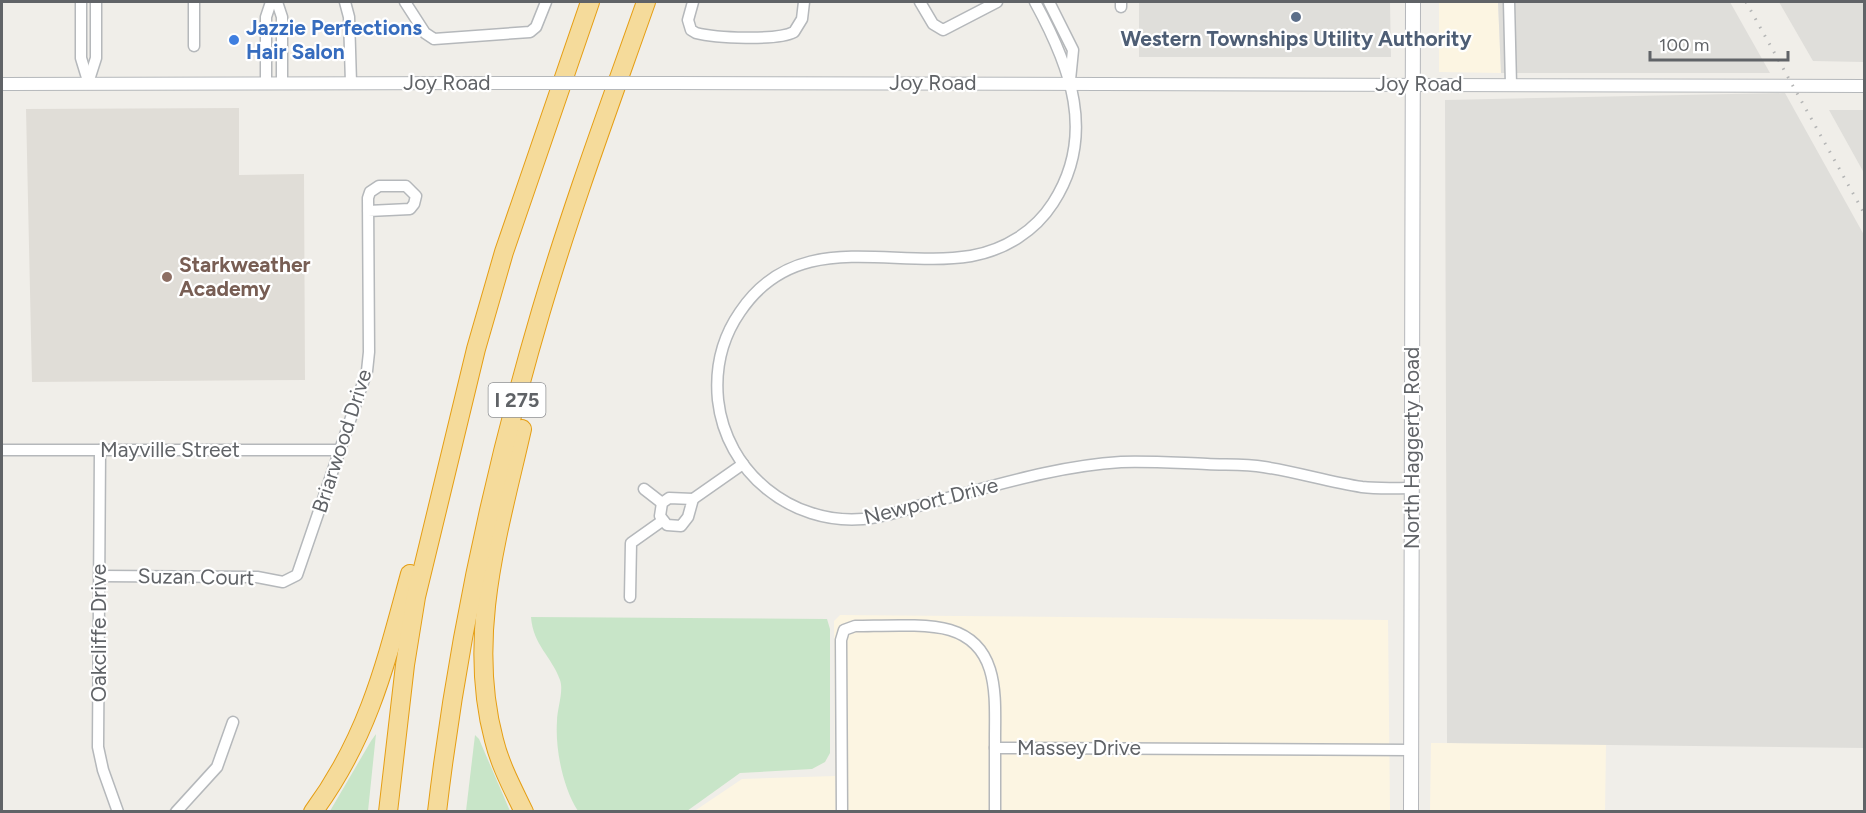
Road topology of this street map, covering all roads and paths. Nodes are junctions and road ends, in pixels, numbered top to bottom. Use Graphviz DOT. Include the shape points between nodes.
graph roads {
  1 [pos="81,2"];
  2 [pos="96,2"];
  3 [pos="195,2"];
  4 [pos="271,2"];
  5 [pos="277,2"];
  6 [pos="345,2"];
  7 [pos="354,2"];
  8 [pos="405,2"];
  9 [pos="546,2"];
  10 [pos="591,2"];
  11 [pos="646,2"];
  12 [pos="693,2"];
  13 [pos="804,2"];
  14 [pos="920,2"];
  15 [pos="997,2"];
  16 [pos="1035,2"];
  17 [pos="1049,2"];
  18 [pos="1413,2"];
  19 [pos="1509,2"];
  20 [pos="81,15"];
  21 [pos="96,15"];
  22 [pos="350,17"];
  23 [pos="194,46"];
  24 [pos="88,83"];
  25 [pos="266,83"];
  26 [pos="282,83"];
  27 [pos="351,83"];
  28 [pos="1070,83"];
  29 [pos="2,84"];
  30 [pos="1411,84"];
  31 [pos="1511,85"];
  32 [pos="1864,86"];
  33 [pos="369,211"];
  34 [pos="541,311"];
  35 [pos="2,450"];
  36 [pos="100,450"];
  37 [pos="339,450"];
  38 [pos="450,456"];
  39 [pos="743,464"];
  40 [pos="1412,488"];
  41 [pos="644,489"];
  42 [pos="693,499"];
  43 [pos="662,503"];
  44 [pos="662,521"];
  45 [pos="99,576"];
  46 [pos="291,580"];
  47 [pos="630,597"];
  48 [pos="233,722"];
  49 [pos="995,748"];
  50 [pos="1411,750"];
  51 [pos="118,812"];
  52 [pos="176,812"];
  53 [pos="313,812"];
  54 [pos="388,812"];
  55 [pos="437,812"];
  56 [pos="524,812"];
  57 [pos="842,812"];
  58 [pos="995,812"];
  59 [pos="1411,812"];
  1 -- 20 [label="street"];
  2 -- 21 [label="street"];
  3 -- 23 [label="street"];
  4 -- 25 [label="street" via="266,17"];
  5 -- 26 [label="street" via="282,17"];
  6 -- 22 [label="street"];
  7 -- 22 [label="street"];
  8 -- 9 [label="street" via="425,33 441,40 530,32"];
  10 -- 38 [label="highway, I 275" via="504,252"];
  11 -- 34 [label="highway, I 275"];
  12 -- 13 [label="street" via="688,20 696,33 752,36 794,32 802,19"];
  14 -- 15 [label="street" via="933,24 943,30"];
  16 -- 28 [label="street" via="1059,47"];
  17 -- 28 [label="street" via="1073,51"];
  18 -- 30 [label="main road, North Haggerty Road"];
  19 -- 31 [label="street"];
  20 -- 21 [label="street"];
  20 -- 24 [label="street" via="81,58"];
  21 -- 24 [label="street" via="96,58"];
  22 -- 27 [label="street"];
  24 -- 25 [label="street, Joy Road"];
  24 -- 29 [label="street, Joy Road"];
  25 -- 26 [label="street, Joy Road"];
  26 -- 27 [label="street, Joy Road"];
  27 -- 28 [label="street, Joy Road, bridge"];
  28 -- 30 [label="street, Joy Road"];
  28 -- 39 [label="street, Newport Drive" via="1076,116 1073,160 1048,211 1023,234 993,250 964,257 815,260 778,275 750,299 729,329 718,371 723,423"];
  30 -- 31 [label="street, Joy Road"];
  30 -- 40 [label="main road, North Haggerty Road"];
  31 -- 32 [label="street, Joy Road"];
  33 -- 33 [label="street, Briarwood Drive" via="369,195 375,187 406,186 416,198 410,209"];
  33 -- 37 [label="street, Briarwood Drive" via="368,362"];
  34 -- 55 [label="highway, I 275" via="490,507 455,683"];
  34 -- 56 [label="highway" via="533,379 492,563 482,636 494,740"];
  35 -- 36 [label="street, Mayville Street"];
  36 -- 37 [label="street, Mayville Street"];
  36 -- 45 [label="street, Oakcliffe Drive"];
  37 -- 46 [label="street, Briarwood Drive" via="297,575"];
  38 -- 53 [label="highway" via="433,489 375,700 342,768"];
  38 -- 54 [label="highway, I 275" via="406,654"];
  39 -- 40 [label="street, Newport Drive" via="755,480 785,503 840,519 876,517 1047,472 1122,462 1254,466 1364,487"];
  39 -- 42 [label="street"];
  40 -- 50 [label="main road, North Haggerty Road"];
  41 -- 43 [label="street"];
  42 -- 43 [label="street" via="669,498"];
  42 -- 44 [label="street" via="681,526 672,527"];
  43 -- 44 [label="street"];
  44 -- 47 [label="street" via="631,543"];
  45 -- 46 [label="street, Suzan Court"];
  45 -- 51 [label="street, Oakcliffe Drive" via="98,747"];
  48 -- 52 [label="street" via="217,767"];
  49 -- 50 [label="street, Massey Drive"];
  49 -- 57 [label="street, Massey Drive" via="994,679 987,659 972,641 942,628 848,627 841,640"];
  49 -- 58 [label="street"];
  50 -- 59 [label="main road, North Haggerty Road"];
}
